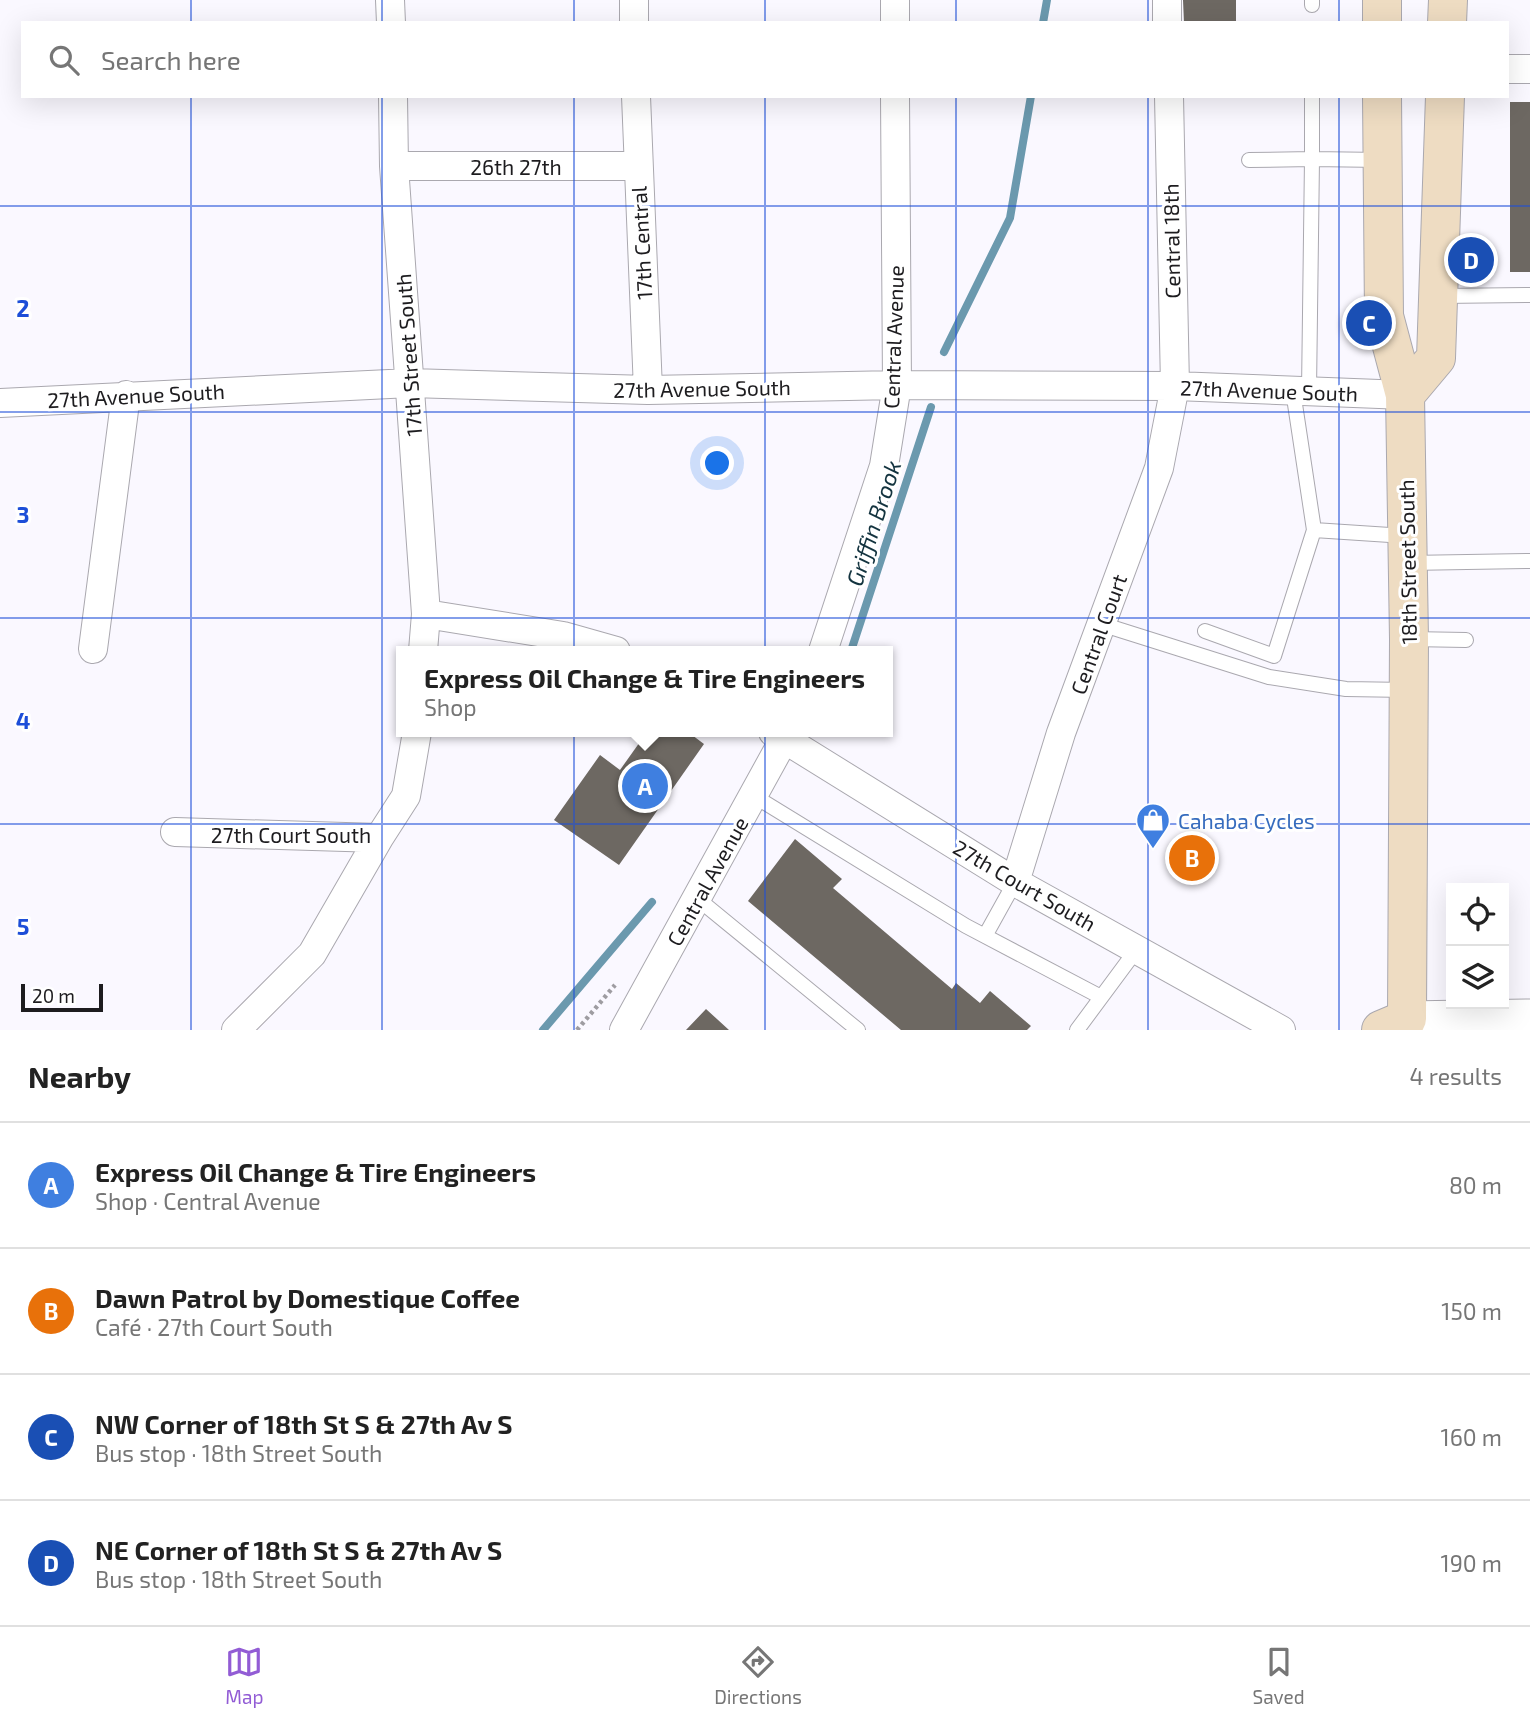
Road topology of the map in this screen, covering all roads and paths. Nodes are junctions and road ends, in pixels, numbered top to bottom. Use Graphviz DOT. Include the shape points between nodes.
graph roads {
  1 [pos="390,0"];
  2 [pos="634,0"];
  3 [pos="895,0"];
  4 [pos="1167,0"];
  5 [pos="1448,0"];
  6 [pos="391,21"];
  7 [pos="635,21"];
  8 [pos="895,21"];
  9 [pos="1167,21"];
  10 [pos="1447,21"];
  11 [pos="1509,69"];
  12 [pos="1530,69"];
  13 [pos="393,98"];
  14 [pos="636,98"];
  15 [pos="895,98"];
  16 [pos="1168,98"];
  17 [pos="1312,98"];
  18 [pos="1382,98"];
  19 [pos="1445,98"];
  20 [pos="1312,159"];
  21 [pos="1249,160"];
  22 [pos="1382,160"];
  23 [pos="394,166"];
  24 [pos="638,166"];
  25 [pos="1530,295"];
  26 [pos="1439,296"];
  27 [pos="410,383"];
  28 [pos="897,385"];
  29 [pos="1175,386"];
  30 [pos="648,390"];
  31 [pos="1301,391"];
  32 [pos="126,395"];
  33 [pos="1405,395"];
  34 [pos="0,403"];
  35 [pos="1314,530"];
  36 [pos="1406,549"];
  37 [pos="1530,561"];
  38 [pos="426,614"];
  39 [pos="1101,624"];
  40 [pos="1205,631"];
  41 [pos="1409,639"];
  42 [pos="1466,640"];
  43 [pos="424,646"];
  44 [pos="598,646"];
  45 [pos="825,646"];
  46 [pos="93,649"];
  47 [pos="1263,652"];
  48 [pos="1255,673"];
  49 [pos="1408,690"];
  50 [pos="416,737"];
  51 [pos="781,737"];
  52 [pos="787,737"];
  53 [pos="754,796"];
  54 [pos="175,832"];
  55 [pos="379,838"];
  56 [pos="1015,882"];
  57 [pos="698,899"];
  58 [pos="985,936"];
  59 [pos="1137,949"];
  60 [pos="1101,998"];
  61 [pos="1530,1017"];
  62 [pos="1399,1026"];
  63 [pos="236,1030"];
  64 [pos="624,1030"];
  65 [pos="858,1030"];
  66 [pos="1077,1030"];
  67 [pos="1281,1030"];
  1 -- 6 [label="street"];
  2 -- 7 [label="street"];
  3 -- 8 [label="street"];
  4 -- 9 [label="street"];
  5 -- 10 [label="main road"];
  11 -- 12 [label="street"];
  13 -- 23 [label="street, 17th Street South"];
  14 -- 24 [label="street, 17th Central"];
  15 -- 28 [label="street, Central Avenue"];
  16 -- 29 [label="street, Central 18th"];
  17 -- 20 [label="lane"];
  18 -- 22 [label="main road, 18th Street South"];
  19 -- 26 [label="main road"];
  20 -- 21 [label="lane"];
  20 -- 22 [label="lane"];
  20 -- 31 [label="lane"];
  22 -- 33 [label="main road, 18th Street South" via="1384,316"];
  23 -- 24 [label="street, 26th 27th"];
  23 -- 27 [label="street, 17th Street South"];
  24 -- 30 [label="street, 17th Central"];
  25 -- 26 [label="lane"];
  26 -- 33 [label="main road" via="1436,358"];
  27 -- 30 [label="street, 27th Avenue South"];
  27 -- 32 [label="street, 27th Avenue South"];
  27 -- 38 [label="street, 17th Street South"];
  28 -- 29 [label="street, 27th Avenue South"];
  28 -- 30 [label="street, 27th Avenue South"];
  28 -- 45 [label="street, Central Avenue" via="884,466"];
  29 -- 31 [label="street, 27th Avenue South"];
  29 -- 39 [label="street, Central Court" via="1159,468"];
  31 -- 33 [label="street, 27th Avenue South"];
  31 -- 35 [label="lane"];
  32 -- 34 [label="street, 27th Avenue South"];
  32 -- 46 [label="street"];
  33 -- 36 [label="main road, 18th Street South"];
  35 -- 36 [label="lane"];
  35 -- 47 [label="lane" via="1274,656"];
  36 -- 37 [label="lane"];
  36 -- 41 [label="main road, 18th Street South"];
  38 -- 43 [label="street"];
  38 -- 44 [label="street"];
  39 -- 48 [label="lane"];
  39 -- 56 [label="street, Central Court"];
  40 -- 47 [label="lane"];
  41 -- 42 [label="lane"];
  41 -- 49 [label="main road, 18th Street South"];
  47 -- 48 [label="lane"];
  48 -- 49 [label="lane" via="1346,689"];
  49 -- 62 [label="main road, 18th Street South"];
  50 -- 55 [label="street, 27th Court South" via="406,796"];
  51 -- 53 [label="street, Central Avenue"];
  52 -- 56 [label="street, 27th Court South"];
  53 -- 57 [label="street, Central Avenue"];
  53 -- 58 [label="lane"];
  54 -- 55 [label="street, 27th Court South"];
  55 -- 63 [label="street" via="312,954"];
  56 -- 58 [label="lane"];
  56 -- 59 [label="street, 27th Court South"];
  57 -- 64 [label="street, Central Avenue"];
  57 -- 65 [label="lane"];
  58 -- 60 [label="lane"];
  59 -- 60 [label="lane"];
  59 -- 67 [label="street, 27th Court South"];
  60 -- 66 [label="lane"];
  61 -- 62 [label="street"];
}
